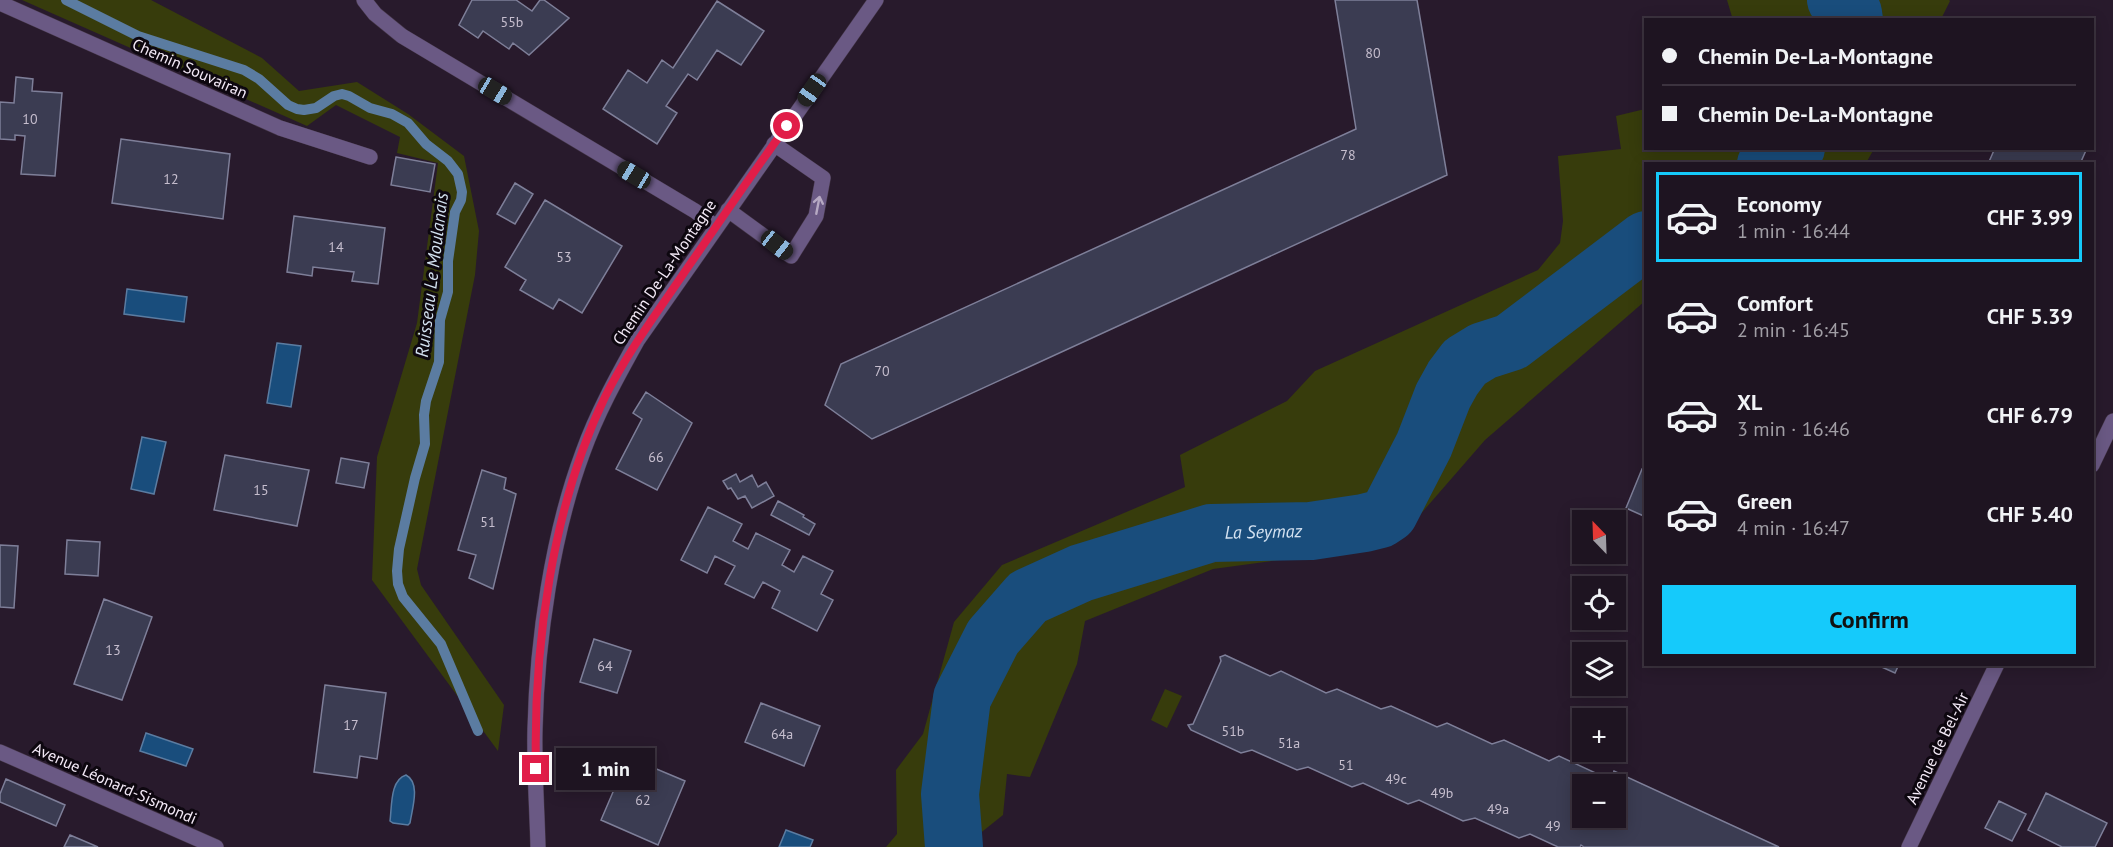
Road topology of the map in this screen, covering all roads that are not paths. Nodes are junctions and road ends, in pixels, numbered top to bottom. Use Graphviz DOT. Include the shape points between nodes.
graph roads {
  1 [pos="364,0"];
  2 [pos="876,0"];
  3 [pos="0,3"];
  4 [pos="774,144"];
  5 [pos="370,157"];
  6 [pos="728,210"];
  7 [pos="716,227"];
  8 [pos="2113,422"];
  9 [pos="2106,452"];
  10 [pos="2094,463"];
  11 [pos="1996,666"];
  12 [pos="0,752"];
  13 [pos="216,847"];
  14 [pos="538,847"];
  15 [pos="1909,847"];
  1 -- 7 [label="street" via="402,36"];
  2 -- 4 [label="street, Chemin De-La-Montagne"];
  3 -- 5 [label="street, Chemin Souvairan" via="280,128"];
  4 -- 6 [label="street, Chemin De-La-Montagne"];
  6 -- 4 [label="street, one-way" via="791,256 816,216 824,177"];
  6 -- 7 [label="street, Chemin De-La-Montagne"];
  7 -- 14 [label="street, Chemin De-La-Montagne" via="637,341 605,398 582,453 565,510 548,594 537,684"];
  8 -- 9 [label="street"];
  9 -- 10 [label="street"];
  11 -- 15 [label="street, Avenue de Bel-Air"];
  12 -- 13 [label="street, Avenue Léonard-Sismondi"];
}
